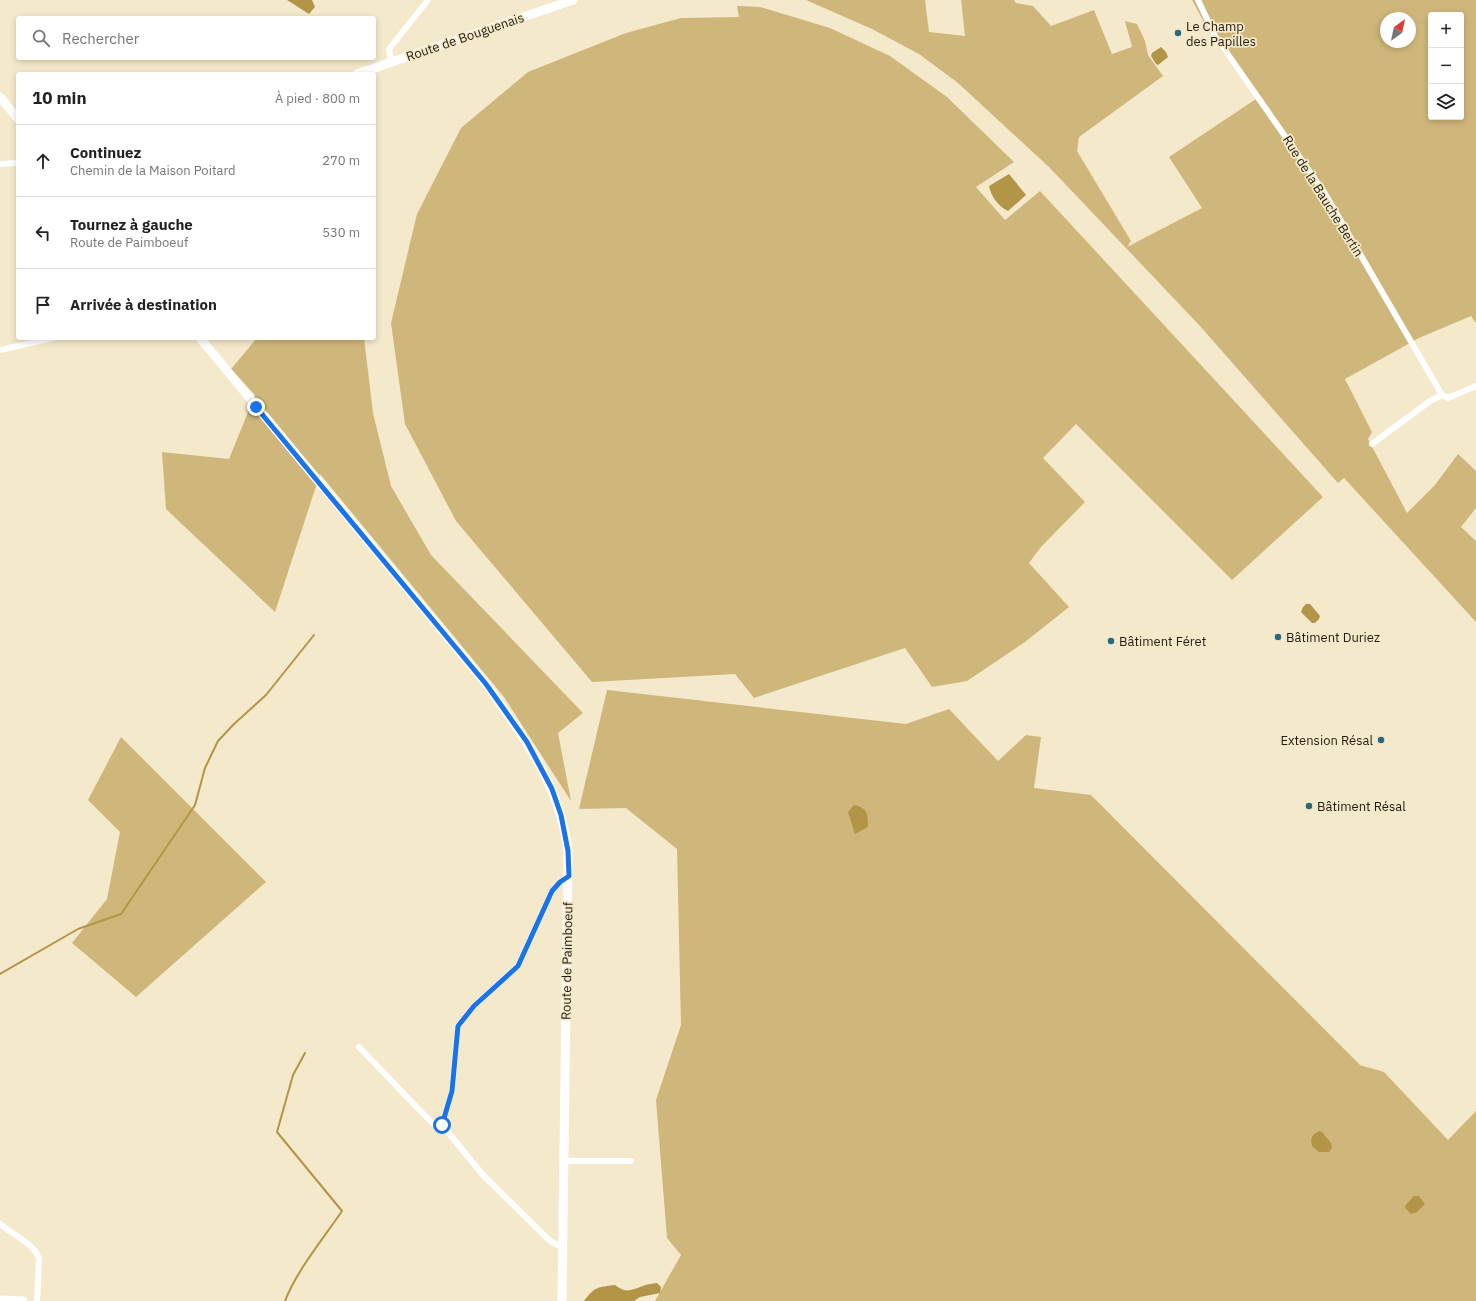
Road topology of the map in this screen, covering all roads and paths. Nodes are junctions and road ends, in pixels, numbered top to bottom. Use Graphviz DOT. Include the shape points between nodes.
graph roads {
  1 [pos="428,0"];
  2 [pos="570,0"];
  3 [pos="1198,0"];
  4 [pos="392,62"];
  5 [pos="363,72"];
  6 [pos="0,97"];
  7 [pos="16,117"];
  8 [pos="16,163"];
  9 [pos="0,164"];
  10 [pos="43,340"];
  11 [pos="202,340"];
  12 [pos="0,350"];
  13 [pos="1476,386"];
  14 [pos="1442,395"];
  15 [pos="1372,444"];
  16 [pos="569,876"];
  17 [pos="359,1047"];
  18 [pos="442,1125"];
  19 [pos="564,1161"];
  20 [pos="631,1161"];
  21 [pos="0,1224"];
  22 [pos="563,1245"];
  23 [pos="0,1300"];
  24 [pos="23,1301"];
  25 [pos="37,1301"];
  26 [pos="562,1301"];
  1 -- 4 [label="street" via="389,49"];
  2 -- 4 [label="street, Route de Bouguenais"];
  3 -- 14 [label="street, Rue de la Bauche Bertin" via="1216,36 1324,192"];
  4 -- 5 [label="street, Route de Bouguenais"];
  6 -- 7 [label="street"];
  8 -- 9 [label="street"];
  10 -- 12 [label="street"];
  11 -- 16 [label="street, Route de Paimboeuf" via="486,684 527,742 552,789 561,815 568,851"];
  13 -- 14 [label="street" via="1448,398"];
  14 -- 15 [label="street"];
  16 -- 18 [label="street" via="552,891 518,966 474,1006 458,1026 452,1091"];
  16 -- 19 [label="street, Route de Paimboeuf"];
  17 -- 18 [label="street" via="432,1123"];
  18 -- 22 [label="street" via="483,1175 549,1240 557,1245"];
  19 -- 20 [label="street"];
  19 -- 22 [label="street, Route de Paimboeuf"];
  21 -- 25 [label="street" via="31,1246 38,1255"];
  22 -- 26 [label="street, Route de Paimboeuf"];
  23 -- 24 [label="street"];
}
